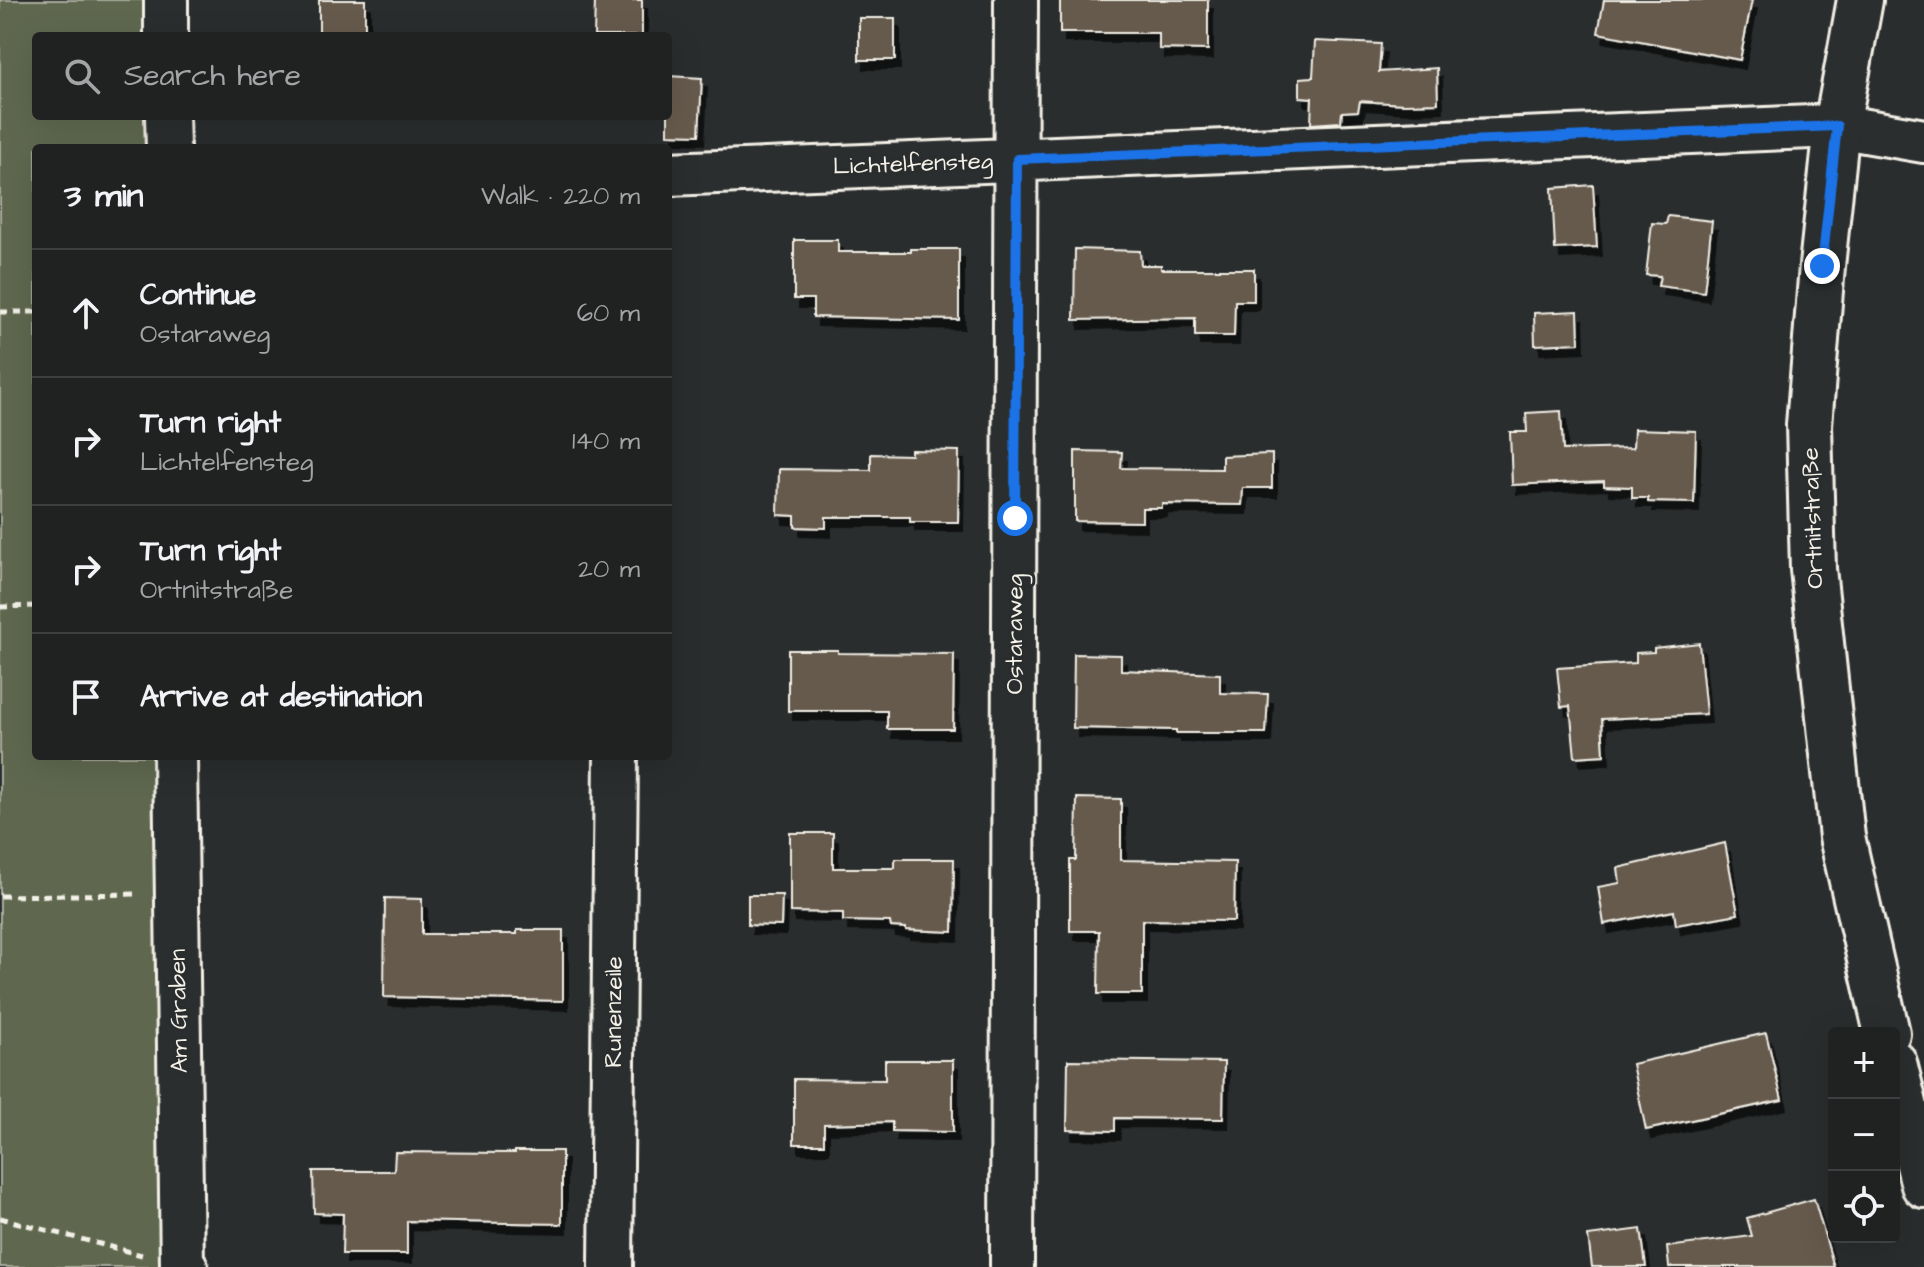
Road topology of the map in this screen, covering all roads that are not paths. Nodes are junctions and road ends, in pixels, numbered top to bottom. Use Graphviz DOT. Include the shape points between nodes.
graph roads {
  1 [pos="166,0"];
  2 [pos="1016,0"];
  3 [pos="1860,0"];
  4 [pos="166,32"];
  5 [pos="167,120"];
  6 [pos="1837,126"];
  7 [pos="1924,141"];
  8 [pos="168,144"];
  9 [pos="1017,159"];
  10 [pos="672,174"];
  11 [pos="175,760"];
  12 [pos="616,760"];
  13 [pos="1886,1027"];
  14 [pos="1900,1087"];
  15 [pos="1924,1185"];
  16 [pos="184,1266"];
  17 [pos="611,1267"];
  18 [pos="1012,1267"];
  1 -- 4 [label="street"];
  2 -- 9 [label="street, Ostaraweg"];
  3 -- 6 [label="street, Ortnitstraße"];
  5 -- 8 [label="street"];
  6 -- 7 [label="street, Lichtelfensteg"];
  6 -- 9 [label="street, Lichtelfensteg"];
  6 -- 13 [label="street, Ortnitstraße" via="1809,425 1813,569 1842,837"];
  9 -- 10 [label="street, Lichtelfensteg"];
  9 -- 18 [label="street, Ostaraweg"];
  11 -- 16 [label="street, Am Graben"];
  12 -- 17 [label="street, Runenzeile"];
  14 -- 15 [label="street"];
}
